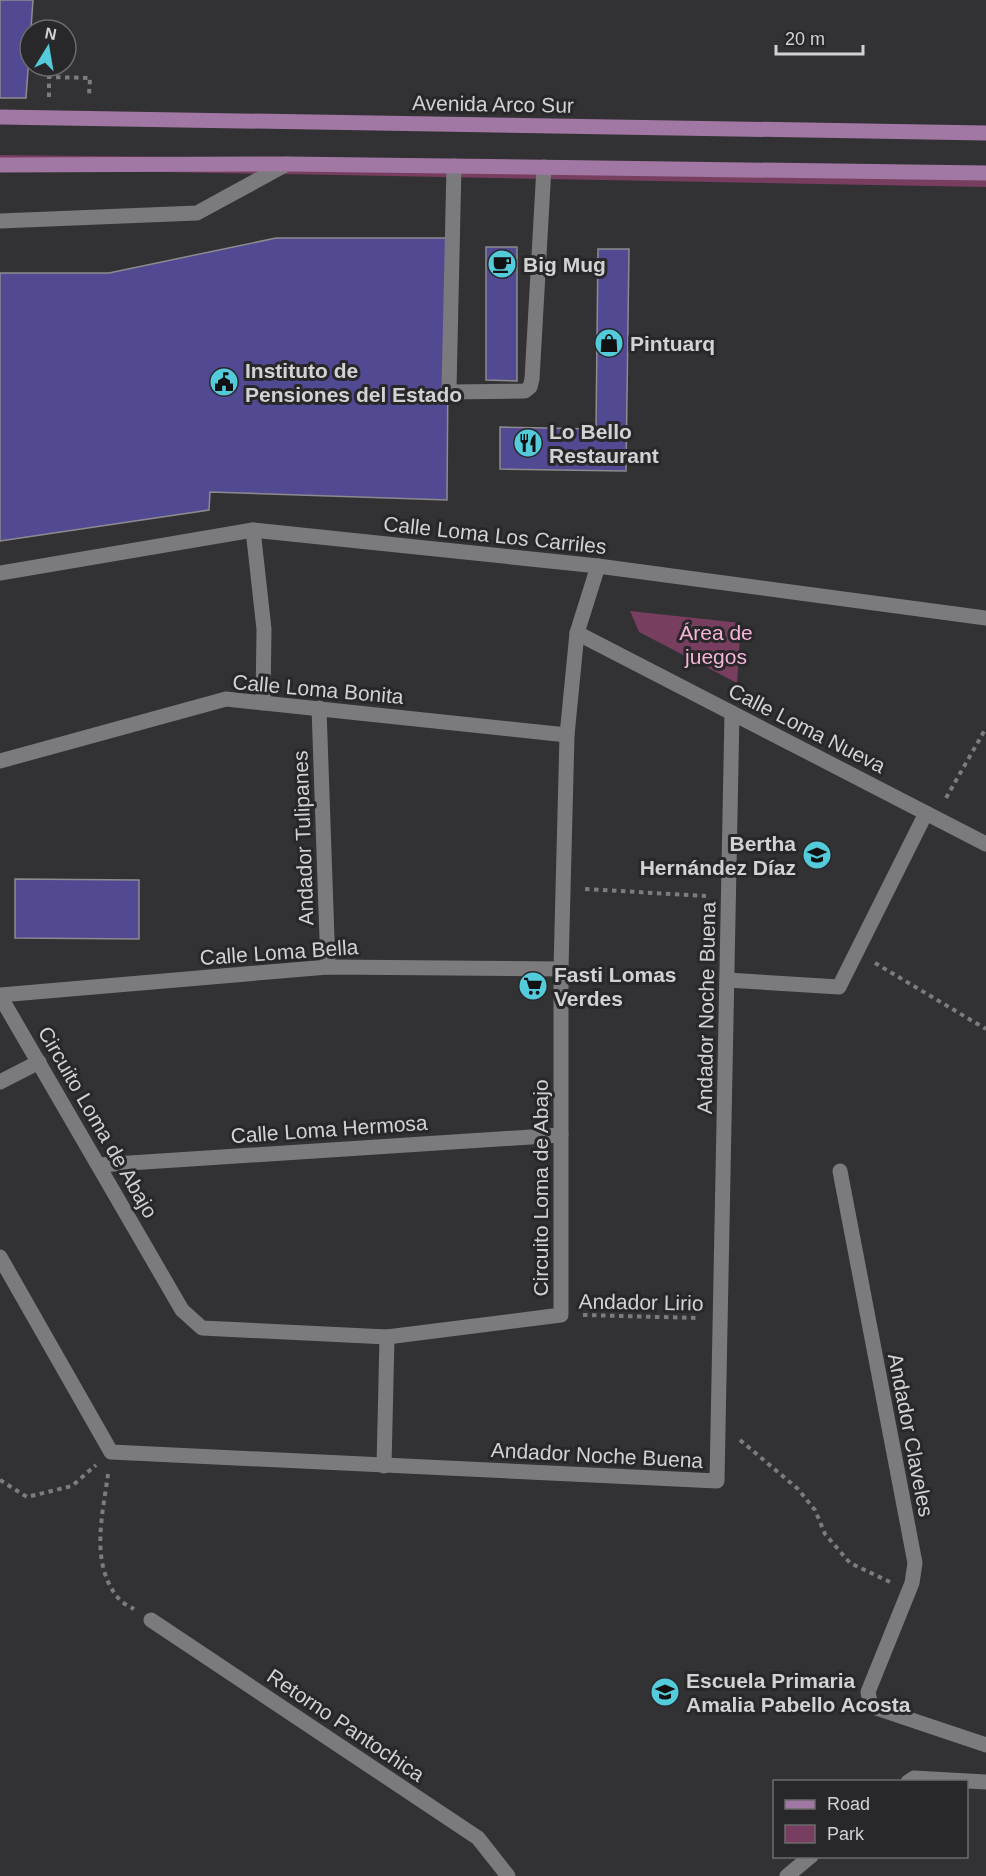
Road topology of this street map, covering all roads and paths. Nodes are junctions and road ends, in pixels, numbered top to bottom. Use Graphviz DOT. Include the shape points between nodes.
graph roads {
  1 [pos="78,78"];
  2 [pos="90,78"];
  3 [pos="0,117"];
  4 [pos="986,133"];
  5 [pos="287,164"];
  6 [pos="0,165"];
  7 [pos="454,166"];
  8 [pos="544,167"];
  9 [pos="986,173"];
  10 [pos="0,221"];
  11 [pos="253,530"];
  12 [pos="598,567"];
  13 [pos="0,573"];
  14 [pos="986,618"];
  15 [pos="577,633"];
  16 [pos="263,703"];
  17 [pos="319,708"];
  18 [pos="732,713"];
  19 [pos="986,728"];
  20 [pos="567,735"];
  21 [pos="0,761"];
  22 [pos="930,815"];
  23 [pos="986,844"];
  24 [pos="563,888"];
  25 [pos="729,898"];
  26 [pos="856,952"];
  27 [pos="328,967"];
  28 [pos="561,969"];
  29 [pos="727,980"];
  30 [pos="0,996"];
  31 [pos="986,1029"];
  32 [pos="39,1062"];
  33 [pos="0,1082"];
  34 [pos="561,1135"];
  35 [pos="99,1165"];
  36 [pos="840,1171"];
  37 [pos="0,1257"];
  38 [pos="561,1315"];
  39 [pos="720,1319"];
  40 [pos="387,1336"];
  41 [pos="718,1423"];
  42 [pos="111,1452"];
  43 [pos="384,1466"];
  44 [pos="0,1480"];
  45 [pos="909,1592"];
  46 [pos="152,1620"];
  47 [pos="986,1745"];
  48 [pos="911,1780"];
  49 [pos="950,1780"];
  50 [pos="968,1781"];
  51 [pos="986,1782"];
  52 [pos="810,1858"];
  53 [pos="507,1876"];
  54 [pos="786,1876"];
  1 -- 2 [label="path"];
  3 -- 4 [label="main road, Avenida Arco Sur"];
  5 -- 6 [label="main road"];
  5 -- 7 [label="main road"];
  5 -- 10 [label="street" via="197,213"];
  7 -- 8 [label="main road"];
  7 -- 8 [label="street" via="451,392 525,391 530,387"];
  8 -- 9 [label="main road"];
  11 -- 12 [label="street, Calle Loma Los Carriles"];
  11 -- 13 [label="street, Calle Loma Los Carriles"];
  11 -- 16 [label="street" via="264,629"];
  12 -- 14 [label="street, Calle Loma Los Carriles"];
  12 -- 15 [label="street, Circuito Loma de Abajo"];
  15 -- 18 [label="street, Calle Loma Nueva"];
  15 -- 20 [label="street, Circuito Loma de Abajo"];
  16 -- 17 [label="street, Calle Loma Bonita"];
  16 -- 21 [label="street, Calle Loma Bonita" via="226,699"];
  17 -- 20 [label="street, Calle Loma Bonita"];
  17 -- 27 [label="street, Andador Tulipanes"];
  18 -- 22 [label="street, Calle Loma Nueva"];
  18 -- 25 [label="street, Andador Noche Buena"];
  19 -- 22 [label="path"];
  20 -- 24 [label="street, Circuito Loma de Abajo"];
  22 -- 23 [label="street, Calle Loma Nueva"];
  22 -- 26 [label="street"];
  24 -- 25 [label="path"];
  24 -- 28 [label="street, Circuito Loma de Abajo"];
  25 -- 29 [label="street, Andador Noche Buena"];
  26 -- 29 [label="street" via="839,987"];
  26 -- 31 [label="path"];
  27 -- 28 [label="street, Calle Loma Bella"];
  27 -- 30 [label="street, Calle Loma Bella"];
  28 -- 34 [label="street, Circuito Loma de Abajo"];
  29 -- 39 [label="street, Andador Noche Buena"];
  30 -- 32 [label="street, Circuito Loma de Abajo"];
  32 -- 33 [label="street"];
  32 -- 35 [label="street, Circuito Loma de Abajo"];
  34 -- 35 [label="street, Calle Loma Hermosa"];
  34 -- 38 [label="street, Circuito Loma de Abajo"];
  35 -- 40 [label="street, Circuito Loma de Abajo" via="182,1310 202,1328"];
  36 -- 45 [label="street, Andador Claveles" via="915,1563"];
  37 -- 42 [label="street"];
  38 -- 39 [label="path, Andador Lirio"];
  38 -- 40 [label="street, Circuito Loma de Abajo"];
  39 -- 41 [label="street, Andador Noche Buena"];
  40 -- 43 [label="street"];
  41 -- 43 [label="street, Andador Noche Buena" via="717,1481"];
  41 -- 45 [label="path" via="798,1489 815,1510 825,1534 849,1563"];
  42 -- 43 [label="street, Andador Noche Buena"];
  42 -- 44 [label="path" via="72,1486 44,1494 27,1497"];
  42 -- 46 [label="path" via="99,1547 106,1579 119,1600"];
  45 -- 47 [label="street, Andador Claveles" via="868,1692 870,1702 873,1707"];
  46 -- 53 [label="street, Retorno Pantochica" via="478,1838"];
  48 -- 49 [label="street"];
  50 -- 51 [label="street"];
  52 -- 54 [label="street"];
}
